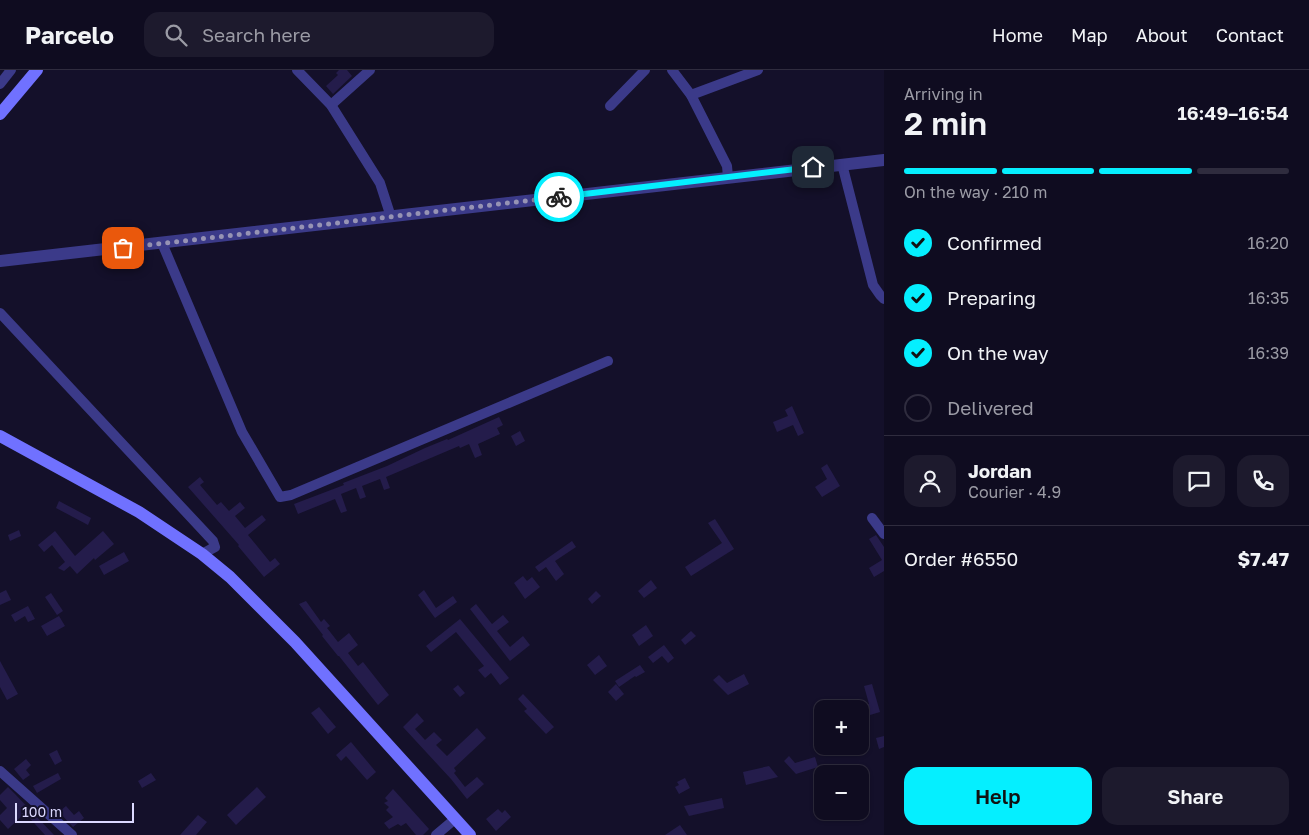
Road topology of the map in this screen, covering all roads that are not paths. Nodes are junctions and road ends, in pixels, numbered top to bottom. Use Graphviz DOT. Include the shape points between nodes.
graph roads {
  1 [pos="11,70"];
  2 [pos="37,70"];
  3 [pos="298,70"];
  4 [pos="370,70"];
  5 [pos="645,70"];
  6 [pos="672,70"];
  7 [pos="758,70"];
  8 [pos="0,84"];
  9 [pos="691,95"];
  10 [pos="331,105"];
  11 [pos="610,106"];
  12 [pos="0,114"];
  13 [pos="884,160"];
  14 [pos="842,164"];
  15 [pos="728,177"];
  16 [pos="391,217"];
  17 [pos="162,243"];
  18 [pos="0,261"];
  19 [pos="884,299"];
  20 [pos="0,312"];
  21 [pos="608,361"];
  22 [pos="0,436"];
  23 [pos="872,518"];
  24 [pos="884,534"];
  25 [pos="202,554"];
  26 [pos="0,772"];
  27 [pos="456,819"];
  28 [pos="72,835"];
  29 [pos="436,835"];
  30 [pos="470,835"];
  1 -- 8 [label="street"];
  2 -- 12 [label="main road"];
  3 -- 10 [label="street"];
  4 -- 10 [label="street"];
  5 -- 11 [label="street"];
  6 -- 9 [label="street"];
  7 -- 9 [label="street"];
  9 -- 15 [label="street" via="728,166"];
  10 -- 16 [label="street" via="380,183"];
  13 -- 14 [label="street"];
  14 -- 15 [label="street"];
  14 -- 19 [label="street" via="873,285"];
  15 -- 16 [label="street"];
  16 -- 17 [label="street"];
  17 -- 18 [label="street"];
  17 -- 21 [label="street" via="242,432 280,497"];
  20 -- 25 [label="street" via="213,540 215,547"];
  22 -- 25 [label="main road" via="139,512"];
  23 -- 24 [label="street"];
  25 -- 27 [label="main road" via="296,642"];
  26 -- 28 [label="street"];
  27 -- 29 [label="street"];
  27 -- 30 [label="main road"];
}
